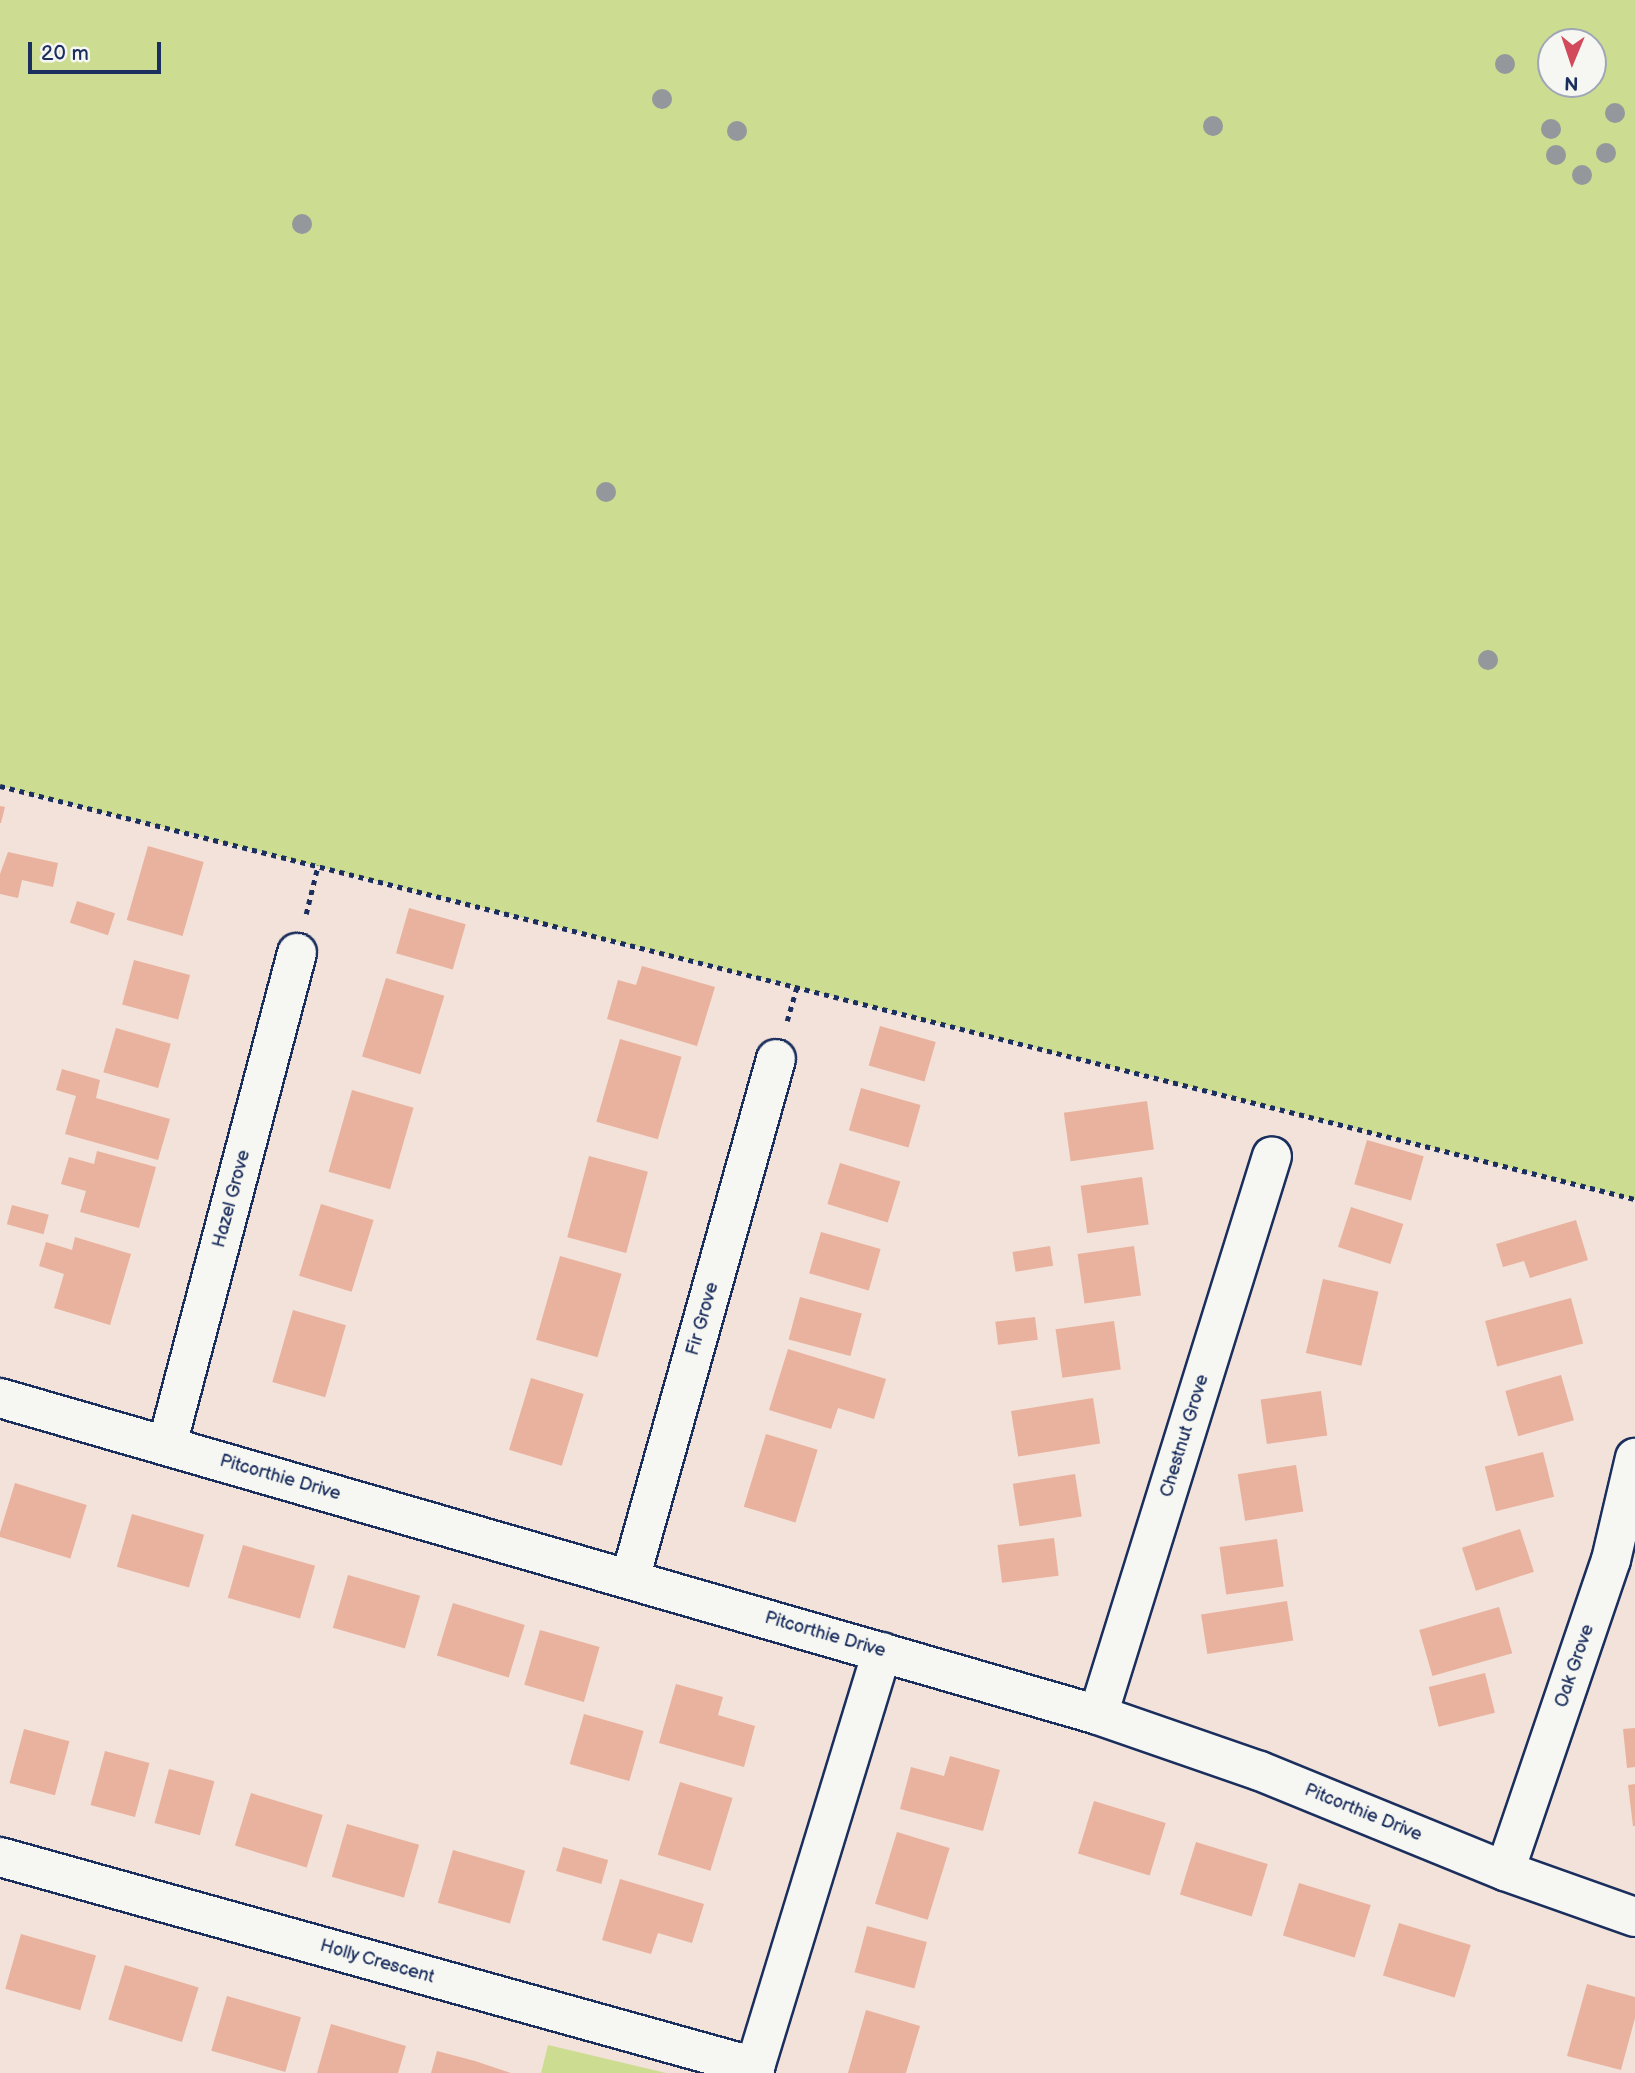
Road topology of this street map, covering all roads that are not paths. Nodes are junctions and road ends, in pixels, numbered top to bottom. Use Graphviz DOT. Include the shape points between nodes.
graph roads {
  1 [pos="297,953"];
  2 [pos="776,1059"];
  3 [pos="1272,1156"];
  4 [pos="0,1398"];
  5 [pos="167,1445"];
  6 [pos="1635,1458"];
  7 [pos="630,1579"];
  8 [pos="882,1652"];
  9 [pos="1098,1715"];
  10 [pos="0,1857"];
  11 [pos="1505,1871"];
  12 [pos="1635,1917"];
  13 [pos="754,2070"];
  1 -- 5 [label="street, Hazel Grove"];
  2 -- 7 [label="street, Fir Grove"];
  3 -- 9 [label="street, Chestnut Grove"];
  4 -- 5 [label="street, Pitcorthie Drive"];
  5 -- 7 [label="street, Pitcorthie Drive"];
  6 -- 11 [label="street, Oak Grove" via="1611,1560"];
  7 -- 8 [label="street, Pitcorthie Drive"];
  8 -- 9 [label="street, Pitcorthie Drive"];
  8 -- 13 [label="street, Holly Crescent"];
  9 -- 11 [label="street, Pitcorthie Drive" via="1259,1771"];
  10 -- 13 [label="street, Holly Crescent"];
  11 -- 12 [label="street, Pitcorthie Drive"];
}
